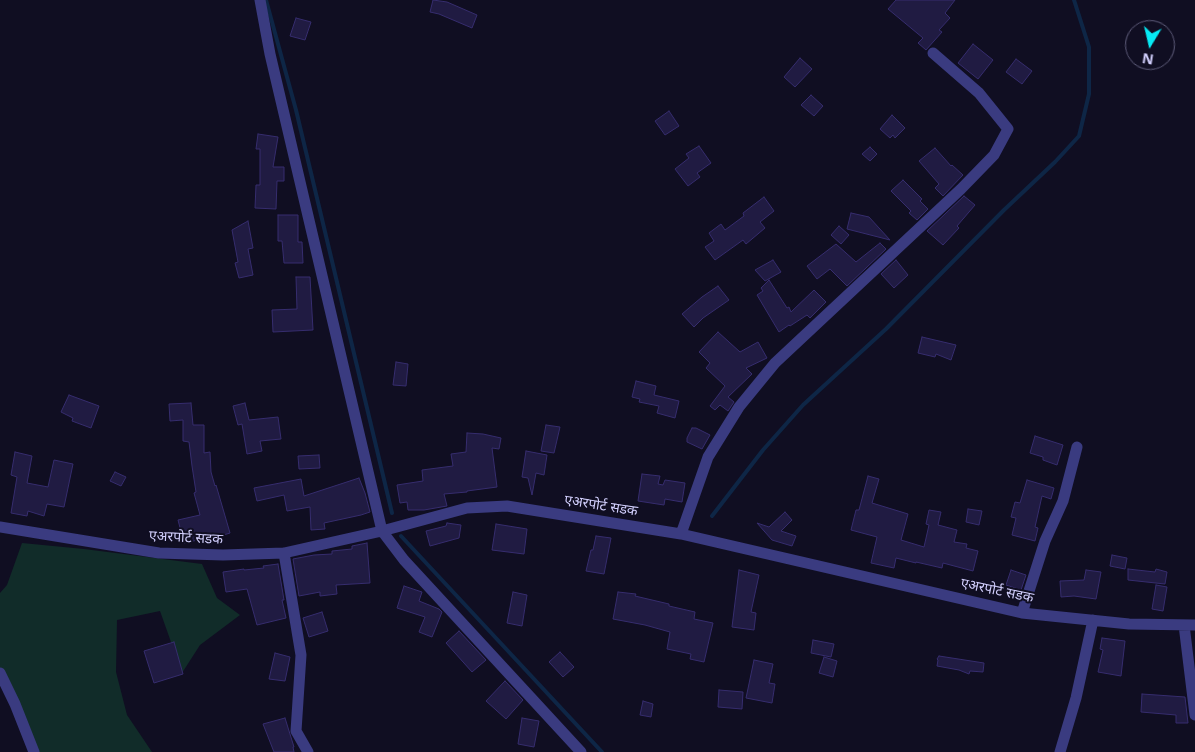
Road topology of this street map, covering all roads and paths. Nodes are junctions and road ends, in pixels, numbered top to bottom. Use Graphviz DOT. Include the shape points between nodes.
graph roads {
  1 [pos="260,0"];
  2 [pos="934,52"];
  3 [pos="1077,447"];
  4 [pos="0,527"];
  5 [pos="382,531"];
  6 [pos="681,534"];
  7 [pos="284,553"];
  8 [pos="1022,613"];
  9 [pos="1093,620"];
  10 [pos="1189,625"];
  11 [pos="0,673"];
  12 [pos="1195,715"];
  13 [pos="34,752"];
  14 [pos="308,752"];
  15 [pos="581,752"];
  16 [pos="1060,752"];
  1 -- 5 [label="street"];
  2 -- 6 [label="street" via="978,93 1008,129 994,155 775,363 739,408 708,457"];
  3 -- 8 [label="street" via="1062,501 1045,541"];
  4 -- 7 [label="street, एअरपोर्ट सडक" via="159,553"];
  5 -- 6 [label="street, एअरपोर्ट सडक" via="466,508 507,506"];
  5 -- 7 [label="street, एअरपोर्ट सडक"];
  5 -- 15 [label="street" via="404,560"];
  6 -- 8 [label="street, एअरपोर्ट सडक"];
  7 -- 14 [label="street" via="301,655 296,731"];
  8 -- 9 [label="street, एअरपोर्ट सडक"];
  9 -- 10 [label="street, एअरपोर्ट सडक"];
  9 -- 16 [label="street"];
  10 -- 12 [label="street"];
  11 -- 13 [label="street"];
}
